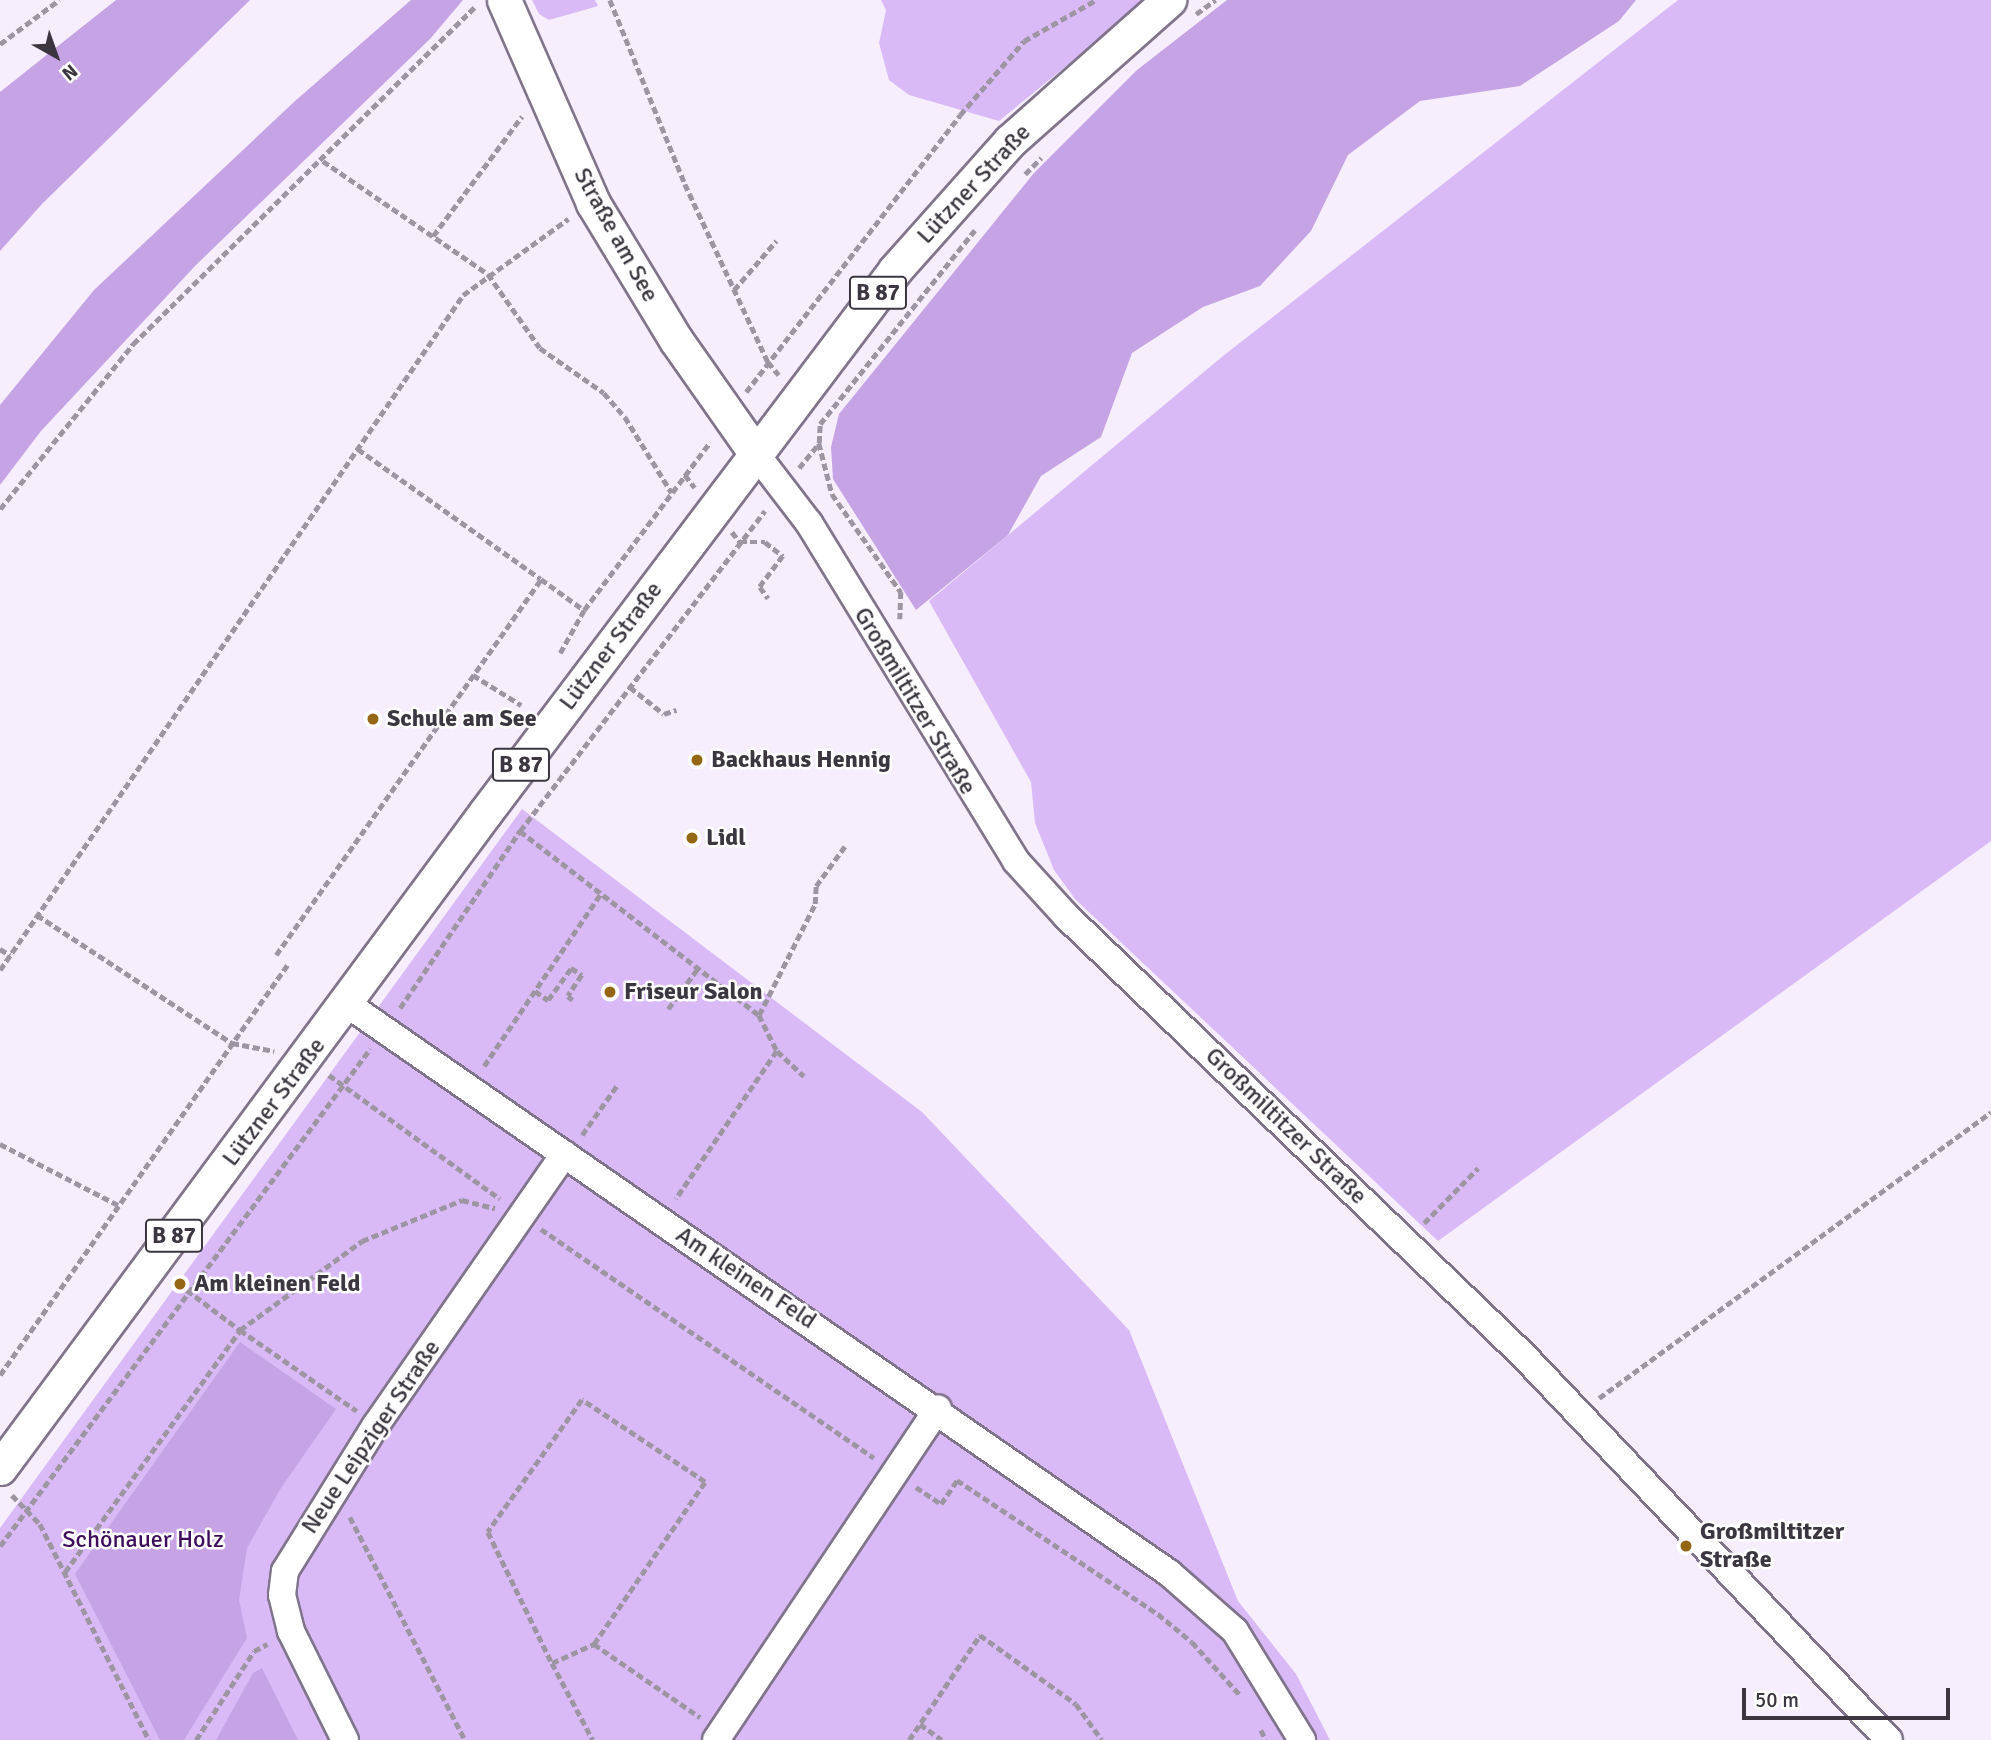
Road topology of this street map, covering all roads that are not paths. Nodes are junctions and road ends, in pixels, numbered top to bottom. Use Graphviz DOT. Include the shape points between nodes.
graph roads {
  1 [pos="503,0"];
  2 [pos="1181,8"];
  3 [pos="756,454"];
  4 [pos="347,1004"];
  5 [pos="566,1156"];
  6 [pos="938,1409"];
  7 [pos="0,1468"];
  8 [pos="719,1736"];
  9 [pos="345,1740"];
  10 [pos="1302,1740"];
  11 [pos="1889,1740"];
  1 -- 3 [label="main road, Straße am See" via="593,203 676,340"];
  2 -- 3 [label="main road, Lützner Straße / B 87" via="1010,141 950,203"];
  3 -- 4 [label="main road, Lützner Straße / B 87"];
  3 -- 11 [label="street, Großmiltitzer Straße" via="809,523 1016,861 1066,916 1407,1241 1581,1415"];
  4 -- 5 [label="street, Am kleinen Feld"];
  4 -- 7 [label="main road, Lützner Straße / B 87"];
  5 -- 6 [label="street, Am kleinen Feld"];
  5 -- 9 [label="street, Neue Leipziger Straße" via="376,1425 285,1571 282,1595 290,1631"];
  6 -- 8 [label="street"];
  6 -- 10 [label="street, Am kleinen Feld" via="1169,1573 1235,1631"];
}
